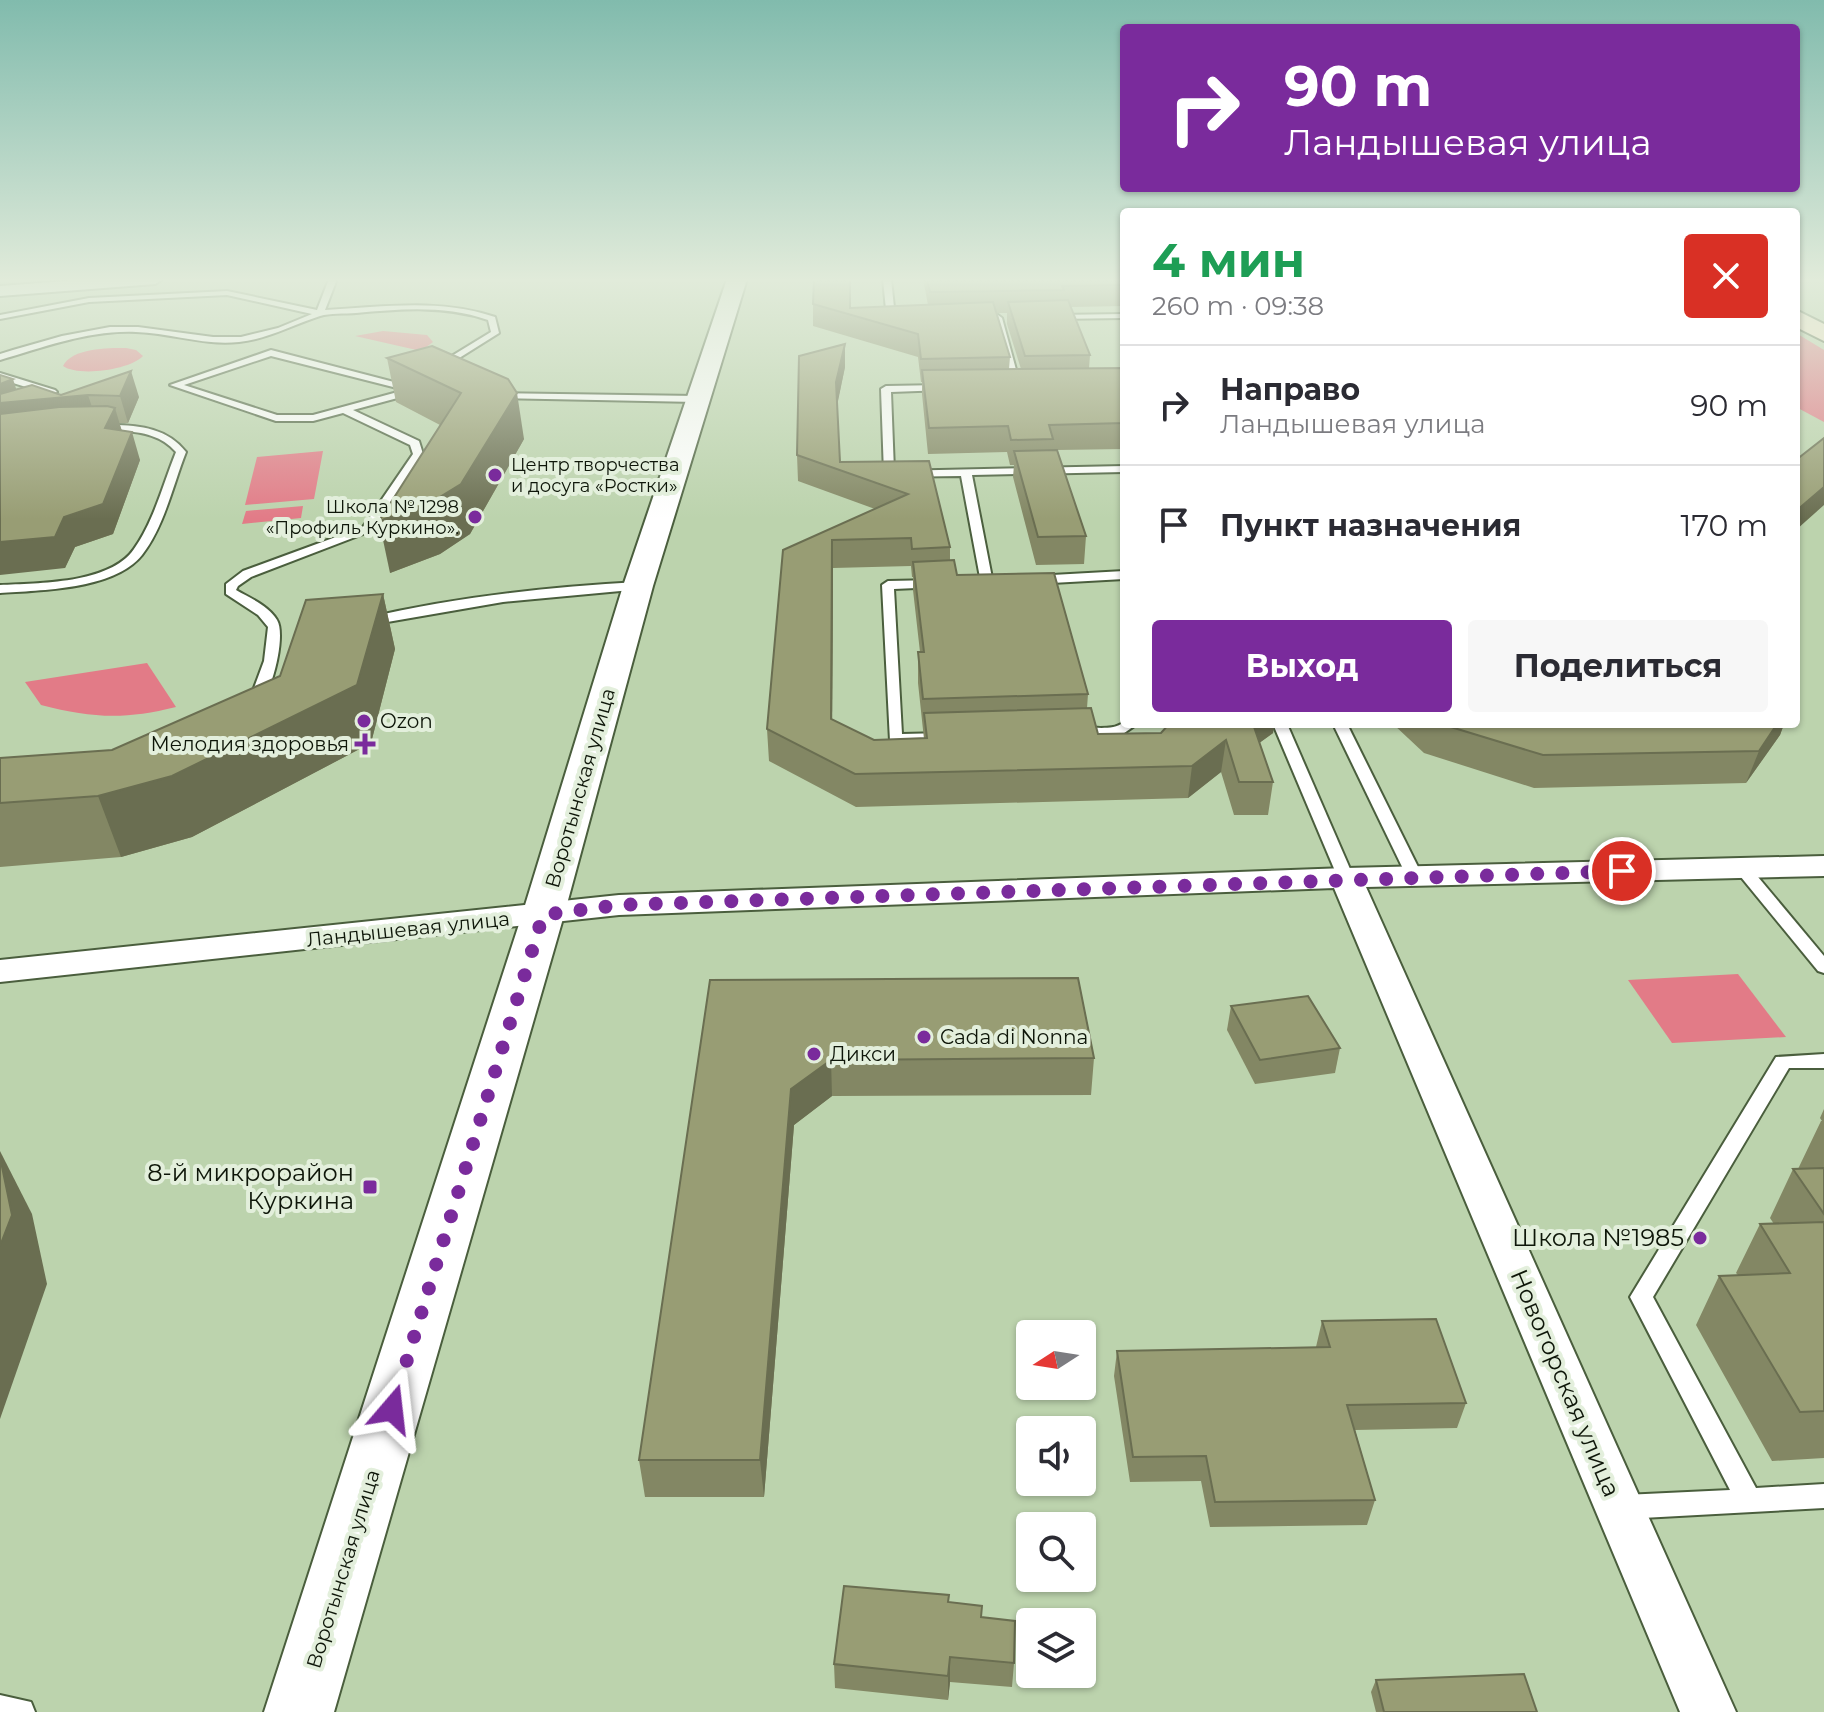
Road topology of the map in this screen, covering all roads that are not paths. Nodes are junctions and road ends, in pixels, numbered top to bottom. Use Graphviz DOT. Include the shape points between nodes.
graph roads {
  1 [pos="253,359"];
  2 [pos="293,359"];
  3 [pos="454,359"];
  4 [pos="710,359"];
  5 [pos="1010,359"];
  6 [pos="432,373"];
  7 [pos="0,376"];
  8 [pos="1018,386"];
  9 [pos="1033,386"];
  10 [pos="428,387"];
  11 [pos="959,387"];
  12 [pos="1003,387"];
  13 [pos="415,391"];
  14 [pos="484,393"];
  15 [pos="697,399"];
  16 [pos="47,404"];
  17 [pos="345,410"];
  18 [pos="94,430"];
  19 [pos="1120,469"];
  20 [pos="966,472"];
  21 [pos="1120,575"];
  22 [pos="1018,581"];
  23 [pos="1003,582"];
  24 [pos="945,584"];
  25 [pos="638,586"];
  26 [pos="0,589"];
  27 [pos="352,624"];
  28 [pos="291,636"];
  29 [pos="276,639"];
  30 [pos="252,714"];
  31 [pos="1125,728"];
  32 [pos="1282,728"];
  33 [pos="1342,728"];
  34 [pos="1060,734"];
  35 [pos="955,736"];
  36 [pos="1824,866"];
  37 [pos="1742,868"];
  38 [pos="1415,877"];
  39 [pos="1346,878"];
  40 [pos="543,915"];
  41 [pos="1824,967"];
  42 [pos="0,971"];
  43 [pos="1824,1061"];
  44 [pos="1824,1496"];
  45 [pos="1749,1500"];
  46 [pos="1619,1507"];
  47 [pos="0,1709"];
  48 [pos="21,1712"];
  49 [pos="299,1712"];
  50 [pos="1708,1712"];
  1 -- 17 [label="lane" via="175,385 276,418 313,418"];
  2 -- 13 [label="lane"];
  3 -- 6 [label="lane"];
  4 -- 15 [label="street, Воротынская улица"];
  5 -- 8 [label="lane"];
  7 -- 16 [label="lane" via="56,393"];
  8 -- 9 [label="lane"];
  8 -- 12 [label="lane"];
  10 -- 13 [label="lane"];
  11 -- 20 [label="lane" via="886,389 889,474"];
  13 -- 17 [label="lane"];
  14 -- 15 [label="lane"];
  15 -- 25 [label="street, Воротынская улица"];
  17 -- 29 [label="lane" via="415,443 418,454 367,529 232,584 230,591 270,619"];
  18 -- 26 [label="lane" via="125,427 151,433 174,441 181,452 138,553 98,575"];
  19 -- 20 [label="lane"];
  20 -- 23 [label="lane" via="980,583"];
  21 -- 22 [label="lane"];
  24 -- 35 [label="lane" via="888,585 895,738"];
  25 -- 27 [label="lane" via="487,598"];
  25 -- 40 [label="street, Воротынская улица"];
  28 -- 29 [label="lane"];
  29 -- 30 [label="lane"];
  31 -- 34 [label="lane"];
  32 -- 39 [label="lane"];
  33 -- 38 [label="lane"];
  36 -- 37 [label="street, Ландышевая улица"];
  37 -- 38 [label="street, Ландышевая улица"];
  37 -- 41 [label="lane"];
  38 -- 39 [label="street, Ландышевая улица"];
  39 -- 40 [label="street, Ландышевая улица" via="619,905"];
  39 -- 46 [label="street, Новогорская улица"];
  40 -- 42 [label="street, Ландышевая улица"];
  40 -- 49 [label="street, Воротынская улица"];
  43 -- 45 [label="lane" via="1783,1062 1641,1297"];
  44 -- 45 [label="lane"];
  45 -- 46 [label="lane"];
  46 -- 50 [label="street, Новогорская улица"];
  47 -- 48 [label="lane"];
}
